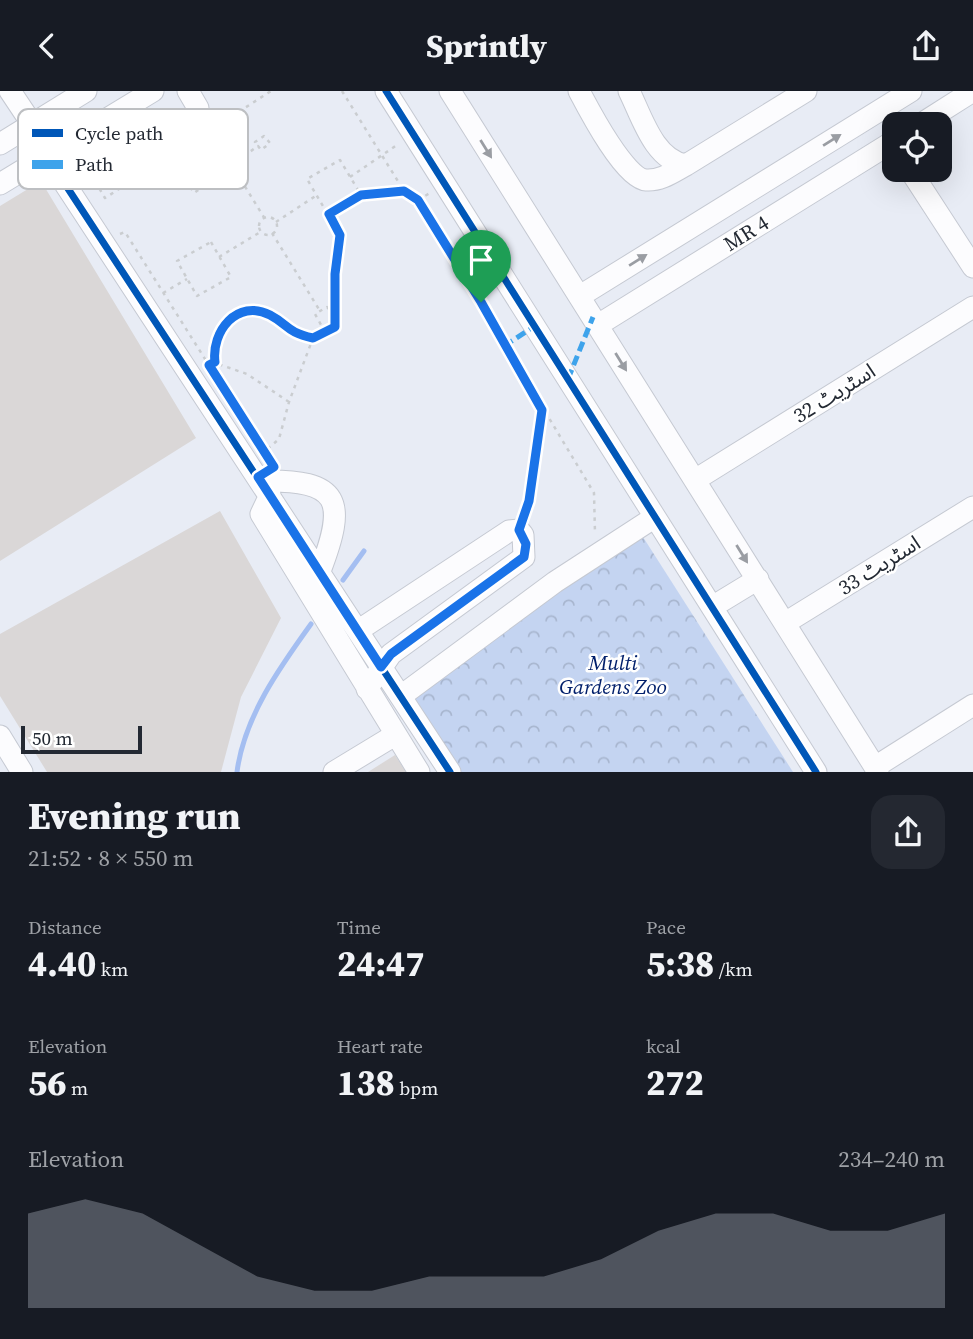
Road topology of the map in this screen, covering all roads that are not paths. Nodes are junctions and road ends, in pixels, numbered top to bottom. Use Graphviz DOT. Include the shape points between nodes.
graph roads {
  1 [pos="10,91"];
  2 [pos="86,91"];
  3 [pos="153,91"];
  4 [pos="386,91"];
  5 [pos="450,91"];
  6 [pos="579,91"];
  7 [pos="629,91"];
  8 [pos="806,91"];
  9 [pos="911,91"];
  10 [pos="973,91"];
  11 [pos="22,109"];
  12 [pos="57,109"];
  13 [pos="123,109"];
  14 [pos="939,112"];
  15 [pos="18,132"];
  16 [pos="0,143"];
  17 [pos="882,150"];
  18 [pos="686,165"];
  19 [pos="18,173"];
  20 [pos="918,182"];
  21 [pos="0,184"];
  22 [pos="69,189"];
  23 [pos="973,267"];
  24 [pos="580,296"];
  25 [pos="973,307"];
  26 [pos="598,325"];
  27 [pos="695,480"];
  28 [pos="263,484"];
  29 [pos="973,507"];
  30 [pos="655,517"];
  31 [pos="320,571"];
  32 [pos="758,579"];
  33 [pos="712,607"];
  34 [pos="785,623"];
  35 [pos="359,630"];
  36 [pos="381,667"];
  37 [pos="367,689"];
  38 [pos="401,696"];
  39 [pos="973,705"];
  40 [pos="395,735"];
  41 [pos="0,736"];
  42 [pos="876,769"];
  43 [pos="16,770"];
  44 [pos="334,772"];
  45 [pos="419,772"];
  46 [pos="450,772"];
  47 [pos="816,772"];
  1 -- 11 [label="street"];
  2 -- 12 [label="street"];
  3 -- 13 [label="street"];
  4 -- 30 [label="street"];
  5 -- 24 [label="street, one-way"];
  6 -- 18 [label="street" via="628,172 643,180 661,178"];
  7 -- 18 [label="street" via="658,149 673,163"];
  8 -- 18 [label="street"];
  24 -- 9 [label="street, one-way"];
  10 -- 14 [label="street"];
  15 -- 16 [label="street"];
  17 -- 26 [label="street, MR 4"];
  19 -- 21 [label="street"];
  20 -- 23 [label="street"];
  22 -- 28 [label="street"];
  24 -- 26 [label="street"];
  25 -- 27 [label="street, اسٹریٹ 32"];
  26 -- 27 [label="street, one-way"];
  27 -- 32 [label="street, one-way"];
  28 -- 31 [label="street"];
  28 -- 31 [label="street" via="294,480 325,491 334,504 333,536"];
  28 -- 37 [label="street" via="261,514"];
  29 -- 34 [label="street, اسٹریٹ 33"];
  30 -- 33 [label="street"];
  30 -- 38 [label="street" via="555,582"];
  31 -- 35 [label="street"];
  32 -- 33 [label="street"];
  32 -- 34 [label="street"];
  33 -- 47 [label="street"];
  34 -- 42 [label="street"];
  35 -- 36 [label="street"];
  35 -- 36 [label="street" via="509,530 519,530 526,544 524,557 391,654"];
  36 -- 37 [label="street"];
  36 -- 38 [label="street"];
  37 -- 40 [label="street"];
  38 -- 46 [label="street"];
  39 -- 42 [label="street"];
  40 -- 44 [label="street"];
  40 -- 45 [label="street"];
  41 -- 43 [label="street"];
}
